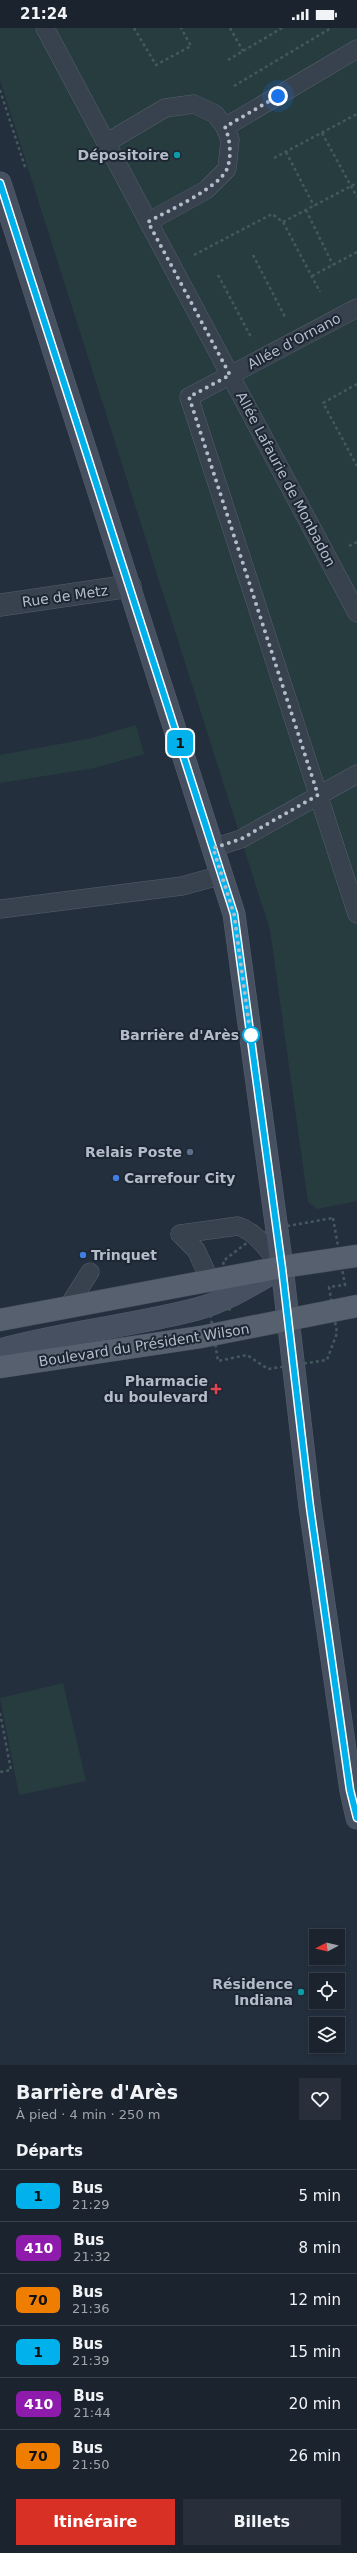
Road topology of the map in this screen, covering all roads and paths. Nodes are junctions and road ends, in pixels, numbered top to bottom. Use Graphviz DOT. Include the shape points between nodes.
graph roads {
  1 [pos="45,28"];
  2 [pos="134,28"];
  3 [pos="181,28"];
  4 [pos="230,28"];
  5 [pos="282,28"];
  6 [pos="331,28"];
  7 [pos="357,49"];
  8 [pos="243,51"];
  9 [pos="228,60"];
  10 [pos="234,86"];
  11 [pos="357,114"];
  12 [pos="225,127"];
  13 [pos="322,133"];
  14 [pos="106,143"];
  15 [pos="286,152"];
  16 [pos="274,158"];
  17 [pos="0,183"];
  18 [pos="357,183"];
  19 [pos="351,186"];
  20 [pos="357,197"];
  21 [pos="314,206"];
  22 [pos="306,210"];
  23 [pos="5,217"];
  24 [pos="148,222"];
  25 [pos="283,222"];
  26 [pos="357,252"];
  27 [pos="253,255"];
  28 [pos="333,265"];
  29 [pos="172,266"];
  30 [pos="218,275"];
  31 [pos="312,276"];
  32 [pos="320,292"];
  33 [pos="357,308"];
  34 [pos="297,340"];
  35 [pos="262,358"];
  36 [pos="230,375"];
  37 [pos="357,384"];
  38 [pos="357,466"];
  39 [pos="130,586"];
  40 [pos="0,605"];
  41 [pos="357,613"];
  42 [pos="357,774"];
  43 [pos="318,795"];
  44 [pos="213,848"];
  45 [pos="222,875"];
  46 [pos="0,909"];
  47 [pos="357,914"];
  48 [pos="357,1256"];
  49 [pos="282,1268"];
  50 [pos="90,1272"];
  51 [pos="210,1280"];
  52 [pos="69,1305"];
  53 [pos="357,1306"];
  54 [pos="0,1320"];
  55 [pos="287,1322"];
  56 [pos="0,1350"];
  57 [pos="0,1367"];
  58 [pos="0,1713"];
  59 [pos="0,1772"];
  60 [pos="357,1818"];
  1 -- 14 [label="lane, Allée Lafaurie de Monbadon"];
  2 -- 3 [label="path" via="156,65 191,46"];
  4 -- 8 [label="path"];
  5 -- 8 [label="path"];
  6 -- 10 [label="path"];
  7 -- 12 [label="lane"];
  8 -- 9 [label="path"];
  11 -- 13 [label="path"];
  12 -- 14 [label="lane" via="215,114 194,104 166,108"];
  12 -- 24 [label="lane" via="230,140 227,169 206,190"];
  13 -- 15 [label="path"];
  13 -- 19 [label="path"];
  14 -- 24 [label="lane, Allée Lafaurie de Monbadon"];
  15 -- 16 [label="path"];
  15 -- 21 [label="path"];
  17 -- 23 [label="main road"];
  18 -- 19 [label="path"];
  19 -- 20 [label="path"];
  19 -- 21 [label="path"];
  21 -- 22 [label="path"];
  22 -- 25 [label="path"];
  22 -- 28 [label="path"];
  23 -- 39 [label="main road"];
  24 -- 29 [label="lane, Allée Lafaurie de Monbadon"];
  25 -- 29 [label="path" via="272,214"];
  25 -- 31 [label="path"];
  26 -- 28 [label="path"];
  27 -- 34 [label="path"];
  28 -- 31 [label="path"];
  29 -- 36 [label="lane, Allée Lafaurie de Monbadon"];
  30 -- 35 [label="path"];
  31 -- 32 [label="path"];
  33 -- 34 [label="lane, Allée d'Ornano"];
  34 -- 35 [label="lane, Allée d'Ornano"];
  35 -- 36 [label="lane, Allée d'Ornano"];
  36 -- 41 [label="lane, Allée Lafaurie de Monbadon"];
  36 -- 43 [label="lane, Allée d'Ornano" via="189,397"];
  37 -- 38 [label="path" via="323,403"];
  39 -- 40 [label="street, Rue de Metz"];
  39 -- 44 [label="main road"];
  42 -- 43 [label="lane"];
  43 -- 44 [label="lane" via="241,839"];
  43 -- 47 [label="lane"];
  44 -- 45 [label="main road"];
  45 -- 46 [label="lane" via="182,886"];
  45 -- 49 [label="main road" via="234,914"];
  48 -- 49 [label="main road"];
  49 -- 51 [label="main road"];
  49 -- 51 [label="lane" via="256,1236 246,1228 238,1226 180,1234 196,1250"];
  49 -- 55 [label="main road"];
  49 -- 56 [label="main road" via="229,1297 198,1309 33,1341"];
  50 -- 52 [label="lane"];
  51 -- 52 [label="main road"];
  52 -- 54 [label="main road"];
  53 -- 55 [label="main road, Boulevard du Président Wilson"];
  55 -- 57 [label="main road, Boulevard du Président Wilson"];
  55 -- 60 [label="main road" via="310,1507 350,1790"];
  58 -- 59 [label="path" via="11,1770"];
}
